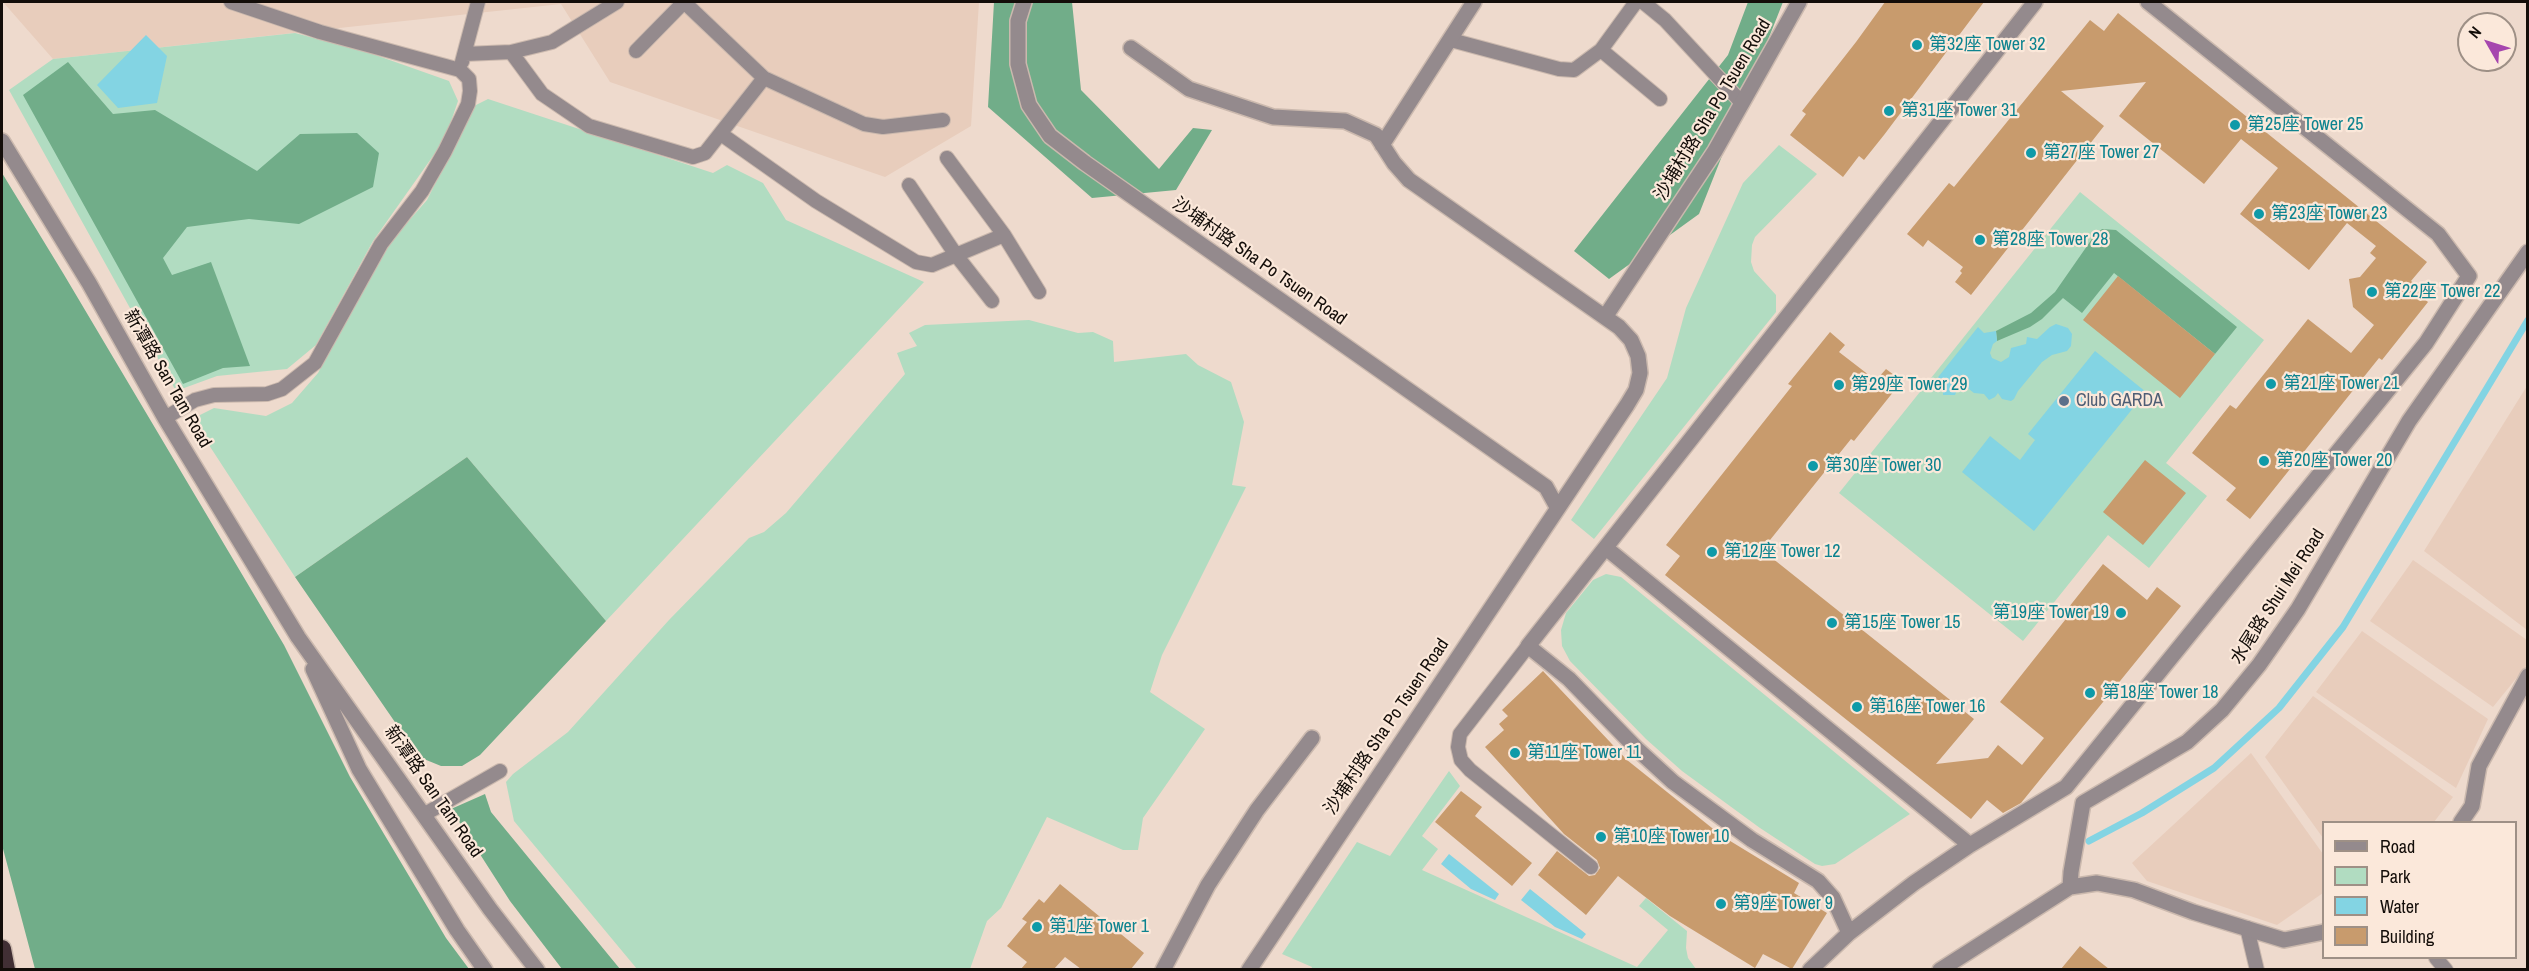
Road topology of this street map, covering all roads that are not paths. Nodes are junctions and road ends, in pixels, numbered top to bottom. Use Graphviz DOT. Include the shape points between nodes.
graph roads {
  1 [pos="231,2"];
  2 [pos="478,2"];
  3 [pos="617,2"];
  4 [pos="684,2"];
  5 [pos="1024,2"];
  6 [pos="1474,2"];
  7 [pos="1636,2"];
  8 [pos="1643,2"];
  9 [pos="1799,2"];
  10 [pos="2035,2"];
  11 [pos="2148,2"];
  12 [pos="1451,40"];
  13 [pos="1131,48"];
  14 [pos="1601,50"];
  15 [pos="636,51"];
  16 [pos="511,52"];
  17 [pos="465,54"];
  18 [pos="460,70"];
  19 [pos="764,78"];
  20 [pos="1660,99"];
  21 [pos="1742,103"];
  22 [pos="943,120"];
  23 [pos="721,134"];
  24 [pos="2,141"];
  25 [pos="1382,145"];
  26 [pos="947,158"];
  27 [pos="909,185"];
  28 [pos="1004,235"];
  29 [pos="2528,252"];
  30 [pos="956,255"];
  31 [pos="1039,292"];
  32 [pos="992,301"];
  33 [pos="1605,317"];
  34 [pos="165,417"];
  35 [pos="1557,507"];
  36 [pos="1606,548"];
  37 [pos="298,637"];
  38 [pos="1528,645"];
  39 [pos="2528,676"];
  40 [pos="1312,738"];
  41 [pos="500,771"];
  42 [pos="425,814"];
  43 [pos="2462,821"];
  44 [pos="1970,845"];
  45 [pos="1591,867"];
  46 [pos="2071,879"];
  47 [pos="2247,928"];
  48 [pos="2322,932"];
  49 [pos="1849,933"];
  50 [pos="2,949"];
  51 [pos="6,969"];
  52 [pos="485,969"];
  53 [pos="537,969"];
  54 [pos="1163,969"];
  55 [pos="1249,969"];
  56 [pos="1810,969"];
  57 [pos="1940,969"];
  58 [pos="2257,969"];
  1 -- 18 [label="lane" via="320,32"];
  2 -- 17 [label="lane"];
  3 -- 16 [label="lane" via="552,42"];
  4 -- 15 [label="lane"];
  4 -- 19 [label="lane"];
  5 -- 35 [label="street, 沙埔村路 Sha Po Tsuen Road" via="1018,21 1018,64 1029,105 1050,136 1546,487"];
  6 -- 12 [label="street"];
  7 -- 14 [label="lane"];
  8 -- 21 [label="lane" via="1665,20"];
  9 -- 21 [label="street, 沙埔村路 Sha Po Tsuen Road"];
  10 -- 36 [label="street"];
  11 -- 44 [label="street" via="2438,234 2469,276 2426,343 2066,787"];
  12 -- 14 [label="lane" via="1574,70"];
  12 -- 25 [label="street"];
  13 -- 25 [label="street" via="1189,89 1273,117 1346,121 1376,135"];
  14 -- 20 [label="lane"];
  16 -- 17 [label="lane"];
  16 -- 23 [label="lane" via="542,94 589,126 693,157 705,153"];
  17 -- 18 [label="lane"];
  18 -- 34 [label="lane" via="469,79 468,104 445,151 422,191 381,244 315,363 282,389 267,394 214,395 195,400"];
  19 -- 22 [label="lane" via="864,124 883,127"];
  19 -- 23 [label="lane"];
  21 -- 33 [label="street, 沙埔村路 Sha Po Tsuen Road" via="1715,151"];
  23 -- 30 [label="lane" via="816,201 916,262 932,265"];
  24 -- 34 [label="street, 新潭路 San Tam Road"];
  25 -- 33 [label="street" via="1409,180"];
  26 -- 28 [label="lane"];
  27 -- 30 [label="lane"];
  28 -- 30 [label="lane"];
  28 -- 31 [label="lane"];
  29 -- 46 [label="street, 水尾路 Shui Mei Road" via="2409,421 2298,609 2259,665 2222,710 2187,742 2086,800 2081,808"];
  30 -- 32 [label="lane"];
  33 -- 35 [label="street, 沙埔村路 Sha Po Tsuen Road" via="1631,340 1638,356 1636,390"];
  34 -- 37 [label="street, 新潭路 San Tam Road"];
  35 -- 55 [label="street, 沙埔村路 Sha Po Tsuen Road"];
  36 -- 38 [label="street"];
  36 -- 44 [label="street"];
  37 -- 42 [label="street, 新潭路 San Tam Road"];
  37 -- 52 [label="street, 新潭路 San Tam Road" via="359,769"];
  38 -- 45 [label="lane" via="1460,734 1461,760"];
  38 -- 49 [label="street" via="1569,679 1674,782 1752,840 1818,881 1833,898"];
  39 -- 43 [label="street" via="2479,766 2472,806"];
  40 -- 54 [label="street" via="1257,810 1208,885"];
  41 -- 42 [label="lane"];
  42 -- 53 [label="street, 新潭路 San Tam Road"];
  44 -- 49 [label="street"];
  46 -- 47 [label="street" via="2134,890"];
  46 -- 57 [label="street"];
  47 -- 48 [label="street" via="2284,940"];
  47 -- 58 [label="lane"];
  49 -- 56 [label="street"];
  50 -- 51 [label="highway"];
}
